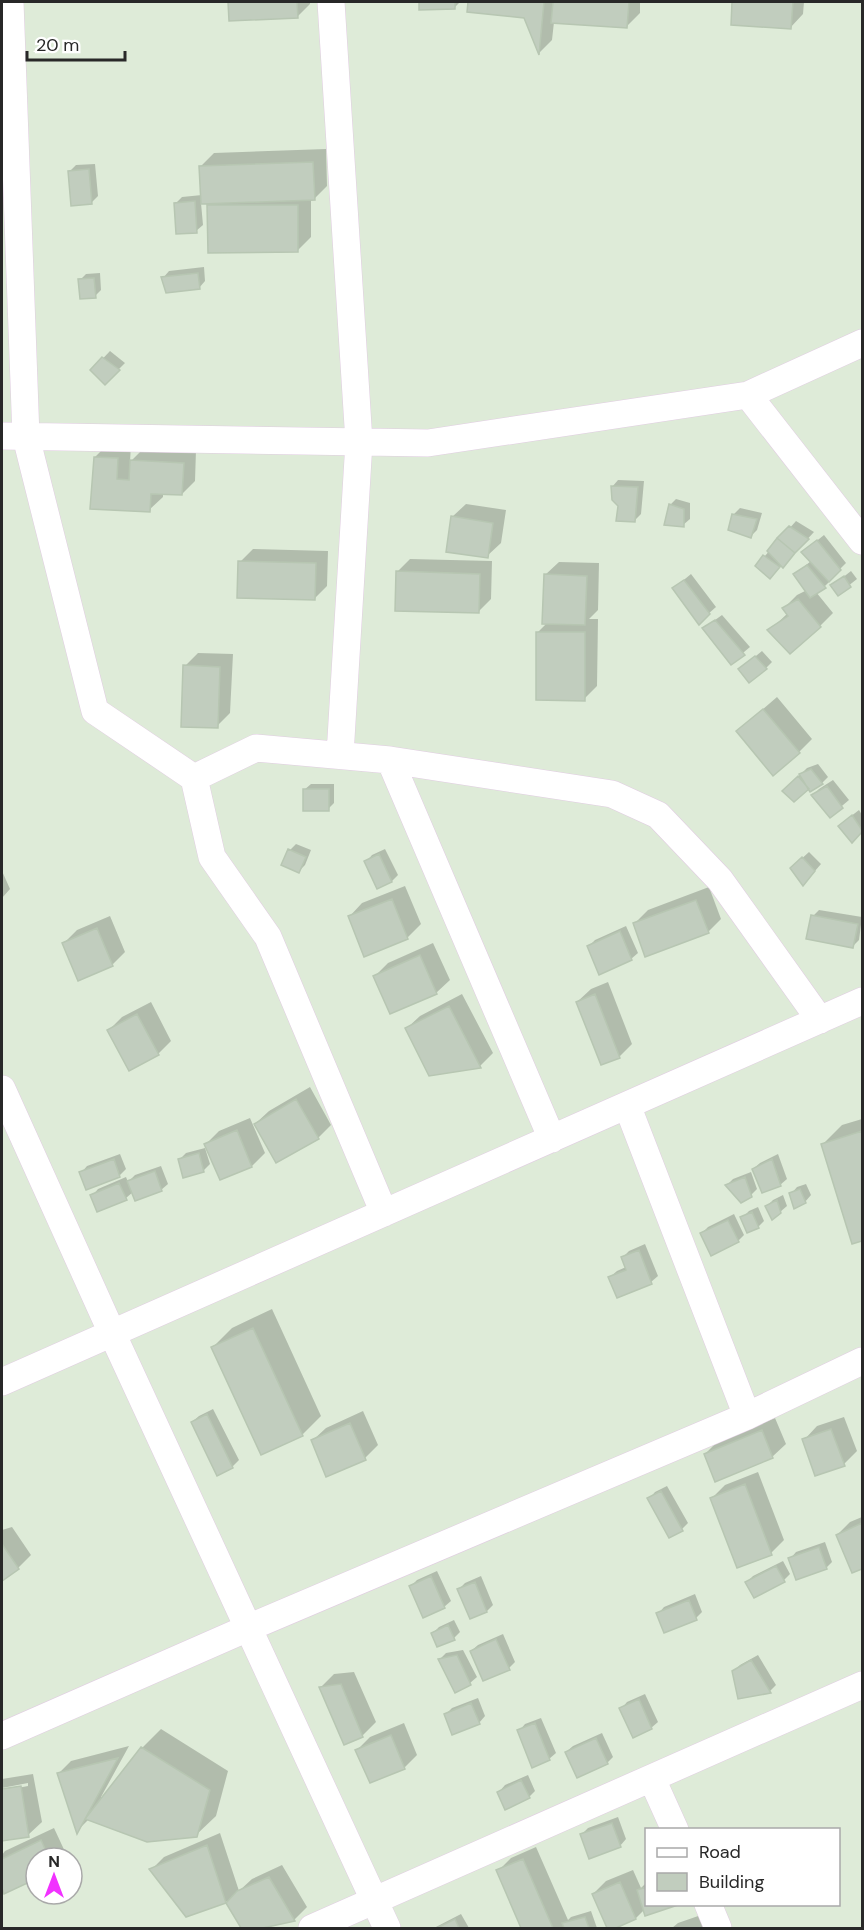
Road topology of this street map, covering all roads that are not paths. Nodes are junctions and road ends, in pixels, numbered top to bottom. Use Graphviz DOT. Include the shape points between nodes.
graph roads {
  1 [pos="10,2"];
  2 [pos="331,2"];
  3 [pos="7,100"];
  4 [pos="862,343"];
  5 [pos="748,395"];
  6 [pos="14,436"];
  7 [pos="359,442"];
  8 [pos="862,541"];
  9 [pos="340,755"];
  10 [pos="390,760"];
  11 [pos="194,778"];
  12 [pos="862,1001"];
  13 [pos="820,1020"];
  14 [pos="2,1089"];
  15 [pos="627,1105"];
  16 [pos="552,1138"];
  17 [pos="384,1213"];
  18 [pos="112,1334"];
  19 [pos="862,1361"];
  20 [pos="2,1382"];
  21 [pos="747,1416"];
  22 [pos="248,1628"];
  23 [pos="862,1685"];
  24 [pos="2,1736"];
  25 [pos="652,1779"];
  26 [pos="674,1828"];
  27 [pos="374,1901"];
  28 [pos="708,1906"];
  29 [pos="312,1929"];
  30 [pos="387,1929"];
  31 [pos="718,1929"];
  1 -- 3 [label="street"];
  2 -- 7 [label="street"];
  3 -- 6 [label="street"];
  4 -- 5 [label="street"];
  5 -- 7 [label="street" via="428,443"];
  5 -- 8 [label="street"];
  6 -- 7 [label="street"];
  6 -- 11 [label="street" via="94,711"];
  7 -- 9 [label="street"];
  9 -- 10 [label="street"];
  9 -- 11 [label="street" via="256,748"];
  10 -- 13 [label="street" via="612,794 658,815 720,880"];
  10 -- 16 [label="street"];
  11 -- 17 [label="street" via="212,857 268,937"];
  12 -- 13 [label="street"];
  13 -- 15 [label="street"];
  14 -- 18 [label="street"];
  15 -- 16 [label="street"];
  15 -- 21 [label="street"];
  16 -- 17 [label="street"];
  17 -- 18 [label="street"];
  18 -- 20 [label="street"];
  18 -- 22 [label="street"];
  19 -- 21 [label="street"];
  21 -- 22 [label="street"];
  22 -- 24 [label="street"];
  22 -- 27 [label="street"];
  23 -- 25 [label="street"];
  25 -- 26 [label="street"];
  25 -- 27 [label="street"];
  27 -- 29 [label="street"];
  27 -- 30 [label="street"];
  28 -- 31 [label="street"];
}
